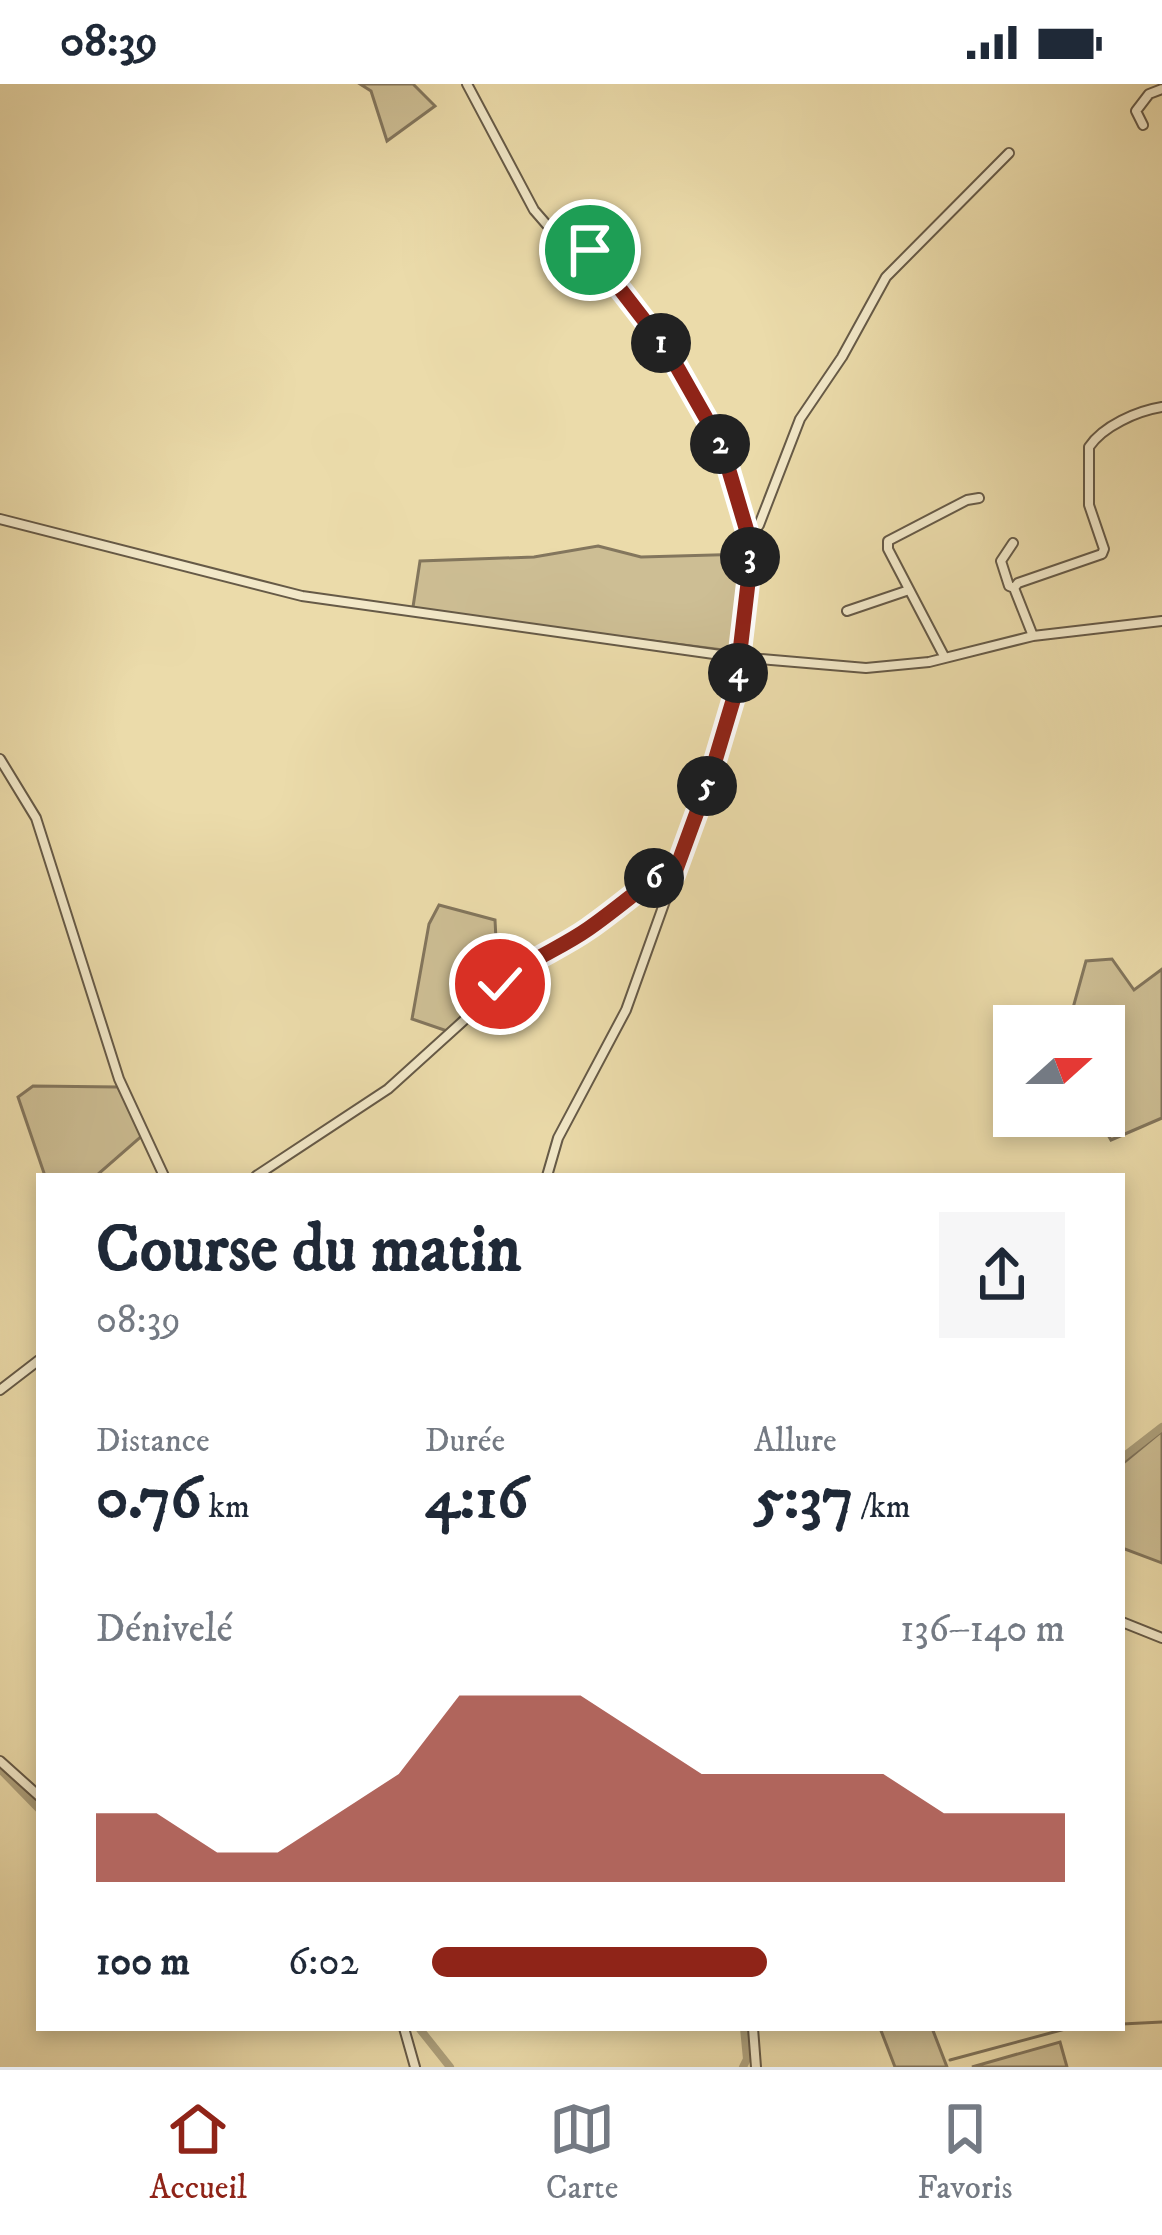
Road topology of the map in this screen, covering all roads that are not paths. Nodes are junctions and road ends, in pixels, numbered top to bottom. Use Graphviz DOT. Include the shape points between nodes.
graph roads {
  1 [pos="467,84"];
  2 [pos="1162,88"];
  3 [pos="1143,125"];
  4 [pos="1009,153"];
  5 [pos="1162,407"];
  6 [pos="979,498"];
  7 [pos="0,519"];
  8 [pos="749,538"];
  9 [pos="1012,543"];
  10 [pos="1014,588"];
  11 [pos="910,590"];
  12 [pos="847,611"];
  13 [pos="1162,621"];
  14 [pos="1033,636"];
  15 [pos="737,657"];
  16 [pos="945,658"];
  17 [pos="0,759"];
  18 [pos="674,875"];
  19 [pos="163,1173"];
  20 [pos="260,1173"];
  21 [pos="548,1173"];
  22 [pos="36,1362"];
  23 [pos="0,1390"];
  24 [pos="1125,1623"];
  25 [pos="1162,1638"];
  26 [pos="0,1761"];
  27 [pos="36,1793"];
  28 [pos="405,2031"];
  29 [pos="753,2031"];
  30 [pos="415,2067"];
  31 [pos="756,2067"];
  1 -- 8 [label="street" via="534,210 590,250 676,363 722,447"];
  2 -- 3 [label="street" via="1136,111"];
  4 -- 8 [label="street" via="886,277 800,419"];
  5 -- 10 [label="street" via="1105,431 1089,447 1089,505 1102,554"];
  6 -- 11 [label="street" via="888,541"];
  7 -- 15 [label="street" via="302,596"];
  8 -- 15 [label="street"];
  9 -- 10 [label="street" via="1001,561"];
  10 -- 14 [label="street"];
  11 -- 12 [label="street"];
  11 -- 16 [label="street"];
  13 -- 14 [label="street"];
  14 -- 16 [label="street"];
  15 -- 16 [label="street" via="866,668"];
  15 -- 18 [label="street" via="722,742"];
  17 -- 19 [label="street" via="36,818 119,1079"];
  18 -- 20 [label="street" via="663,872 590,928 534,957 388,1089"];
  18 -- 21 [label="street" via="626,1010"];
  22 -- 23 [label="street"];
  24 -- 25 [label="street"];
  26 -- 27 [label="street"];
  28 -- 30 [label="street"];
  29 -- 31 [label="street"];
}
